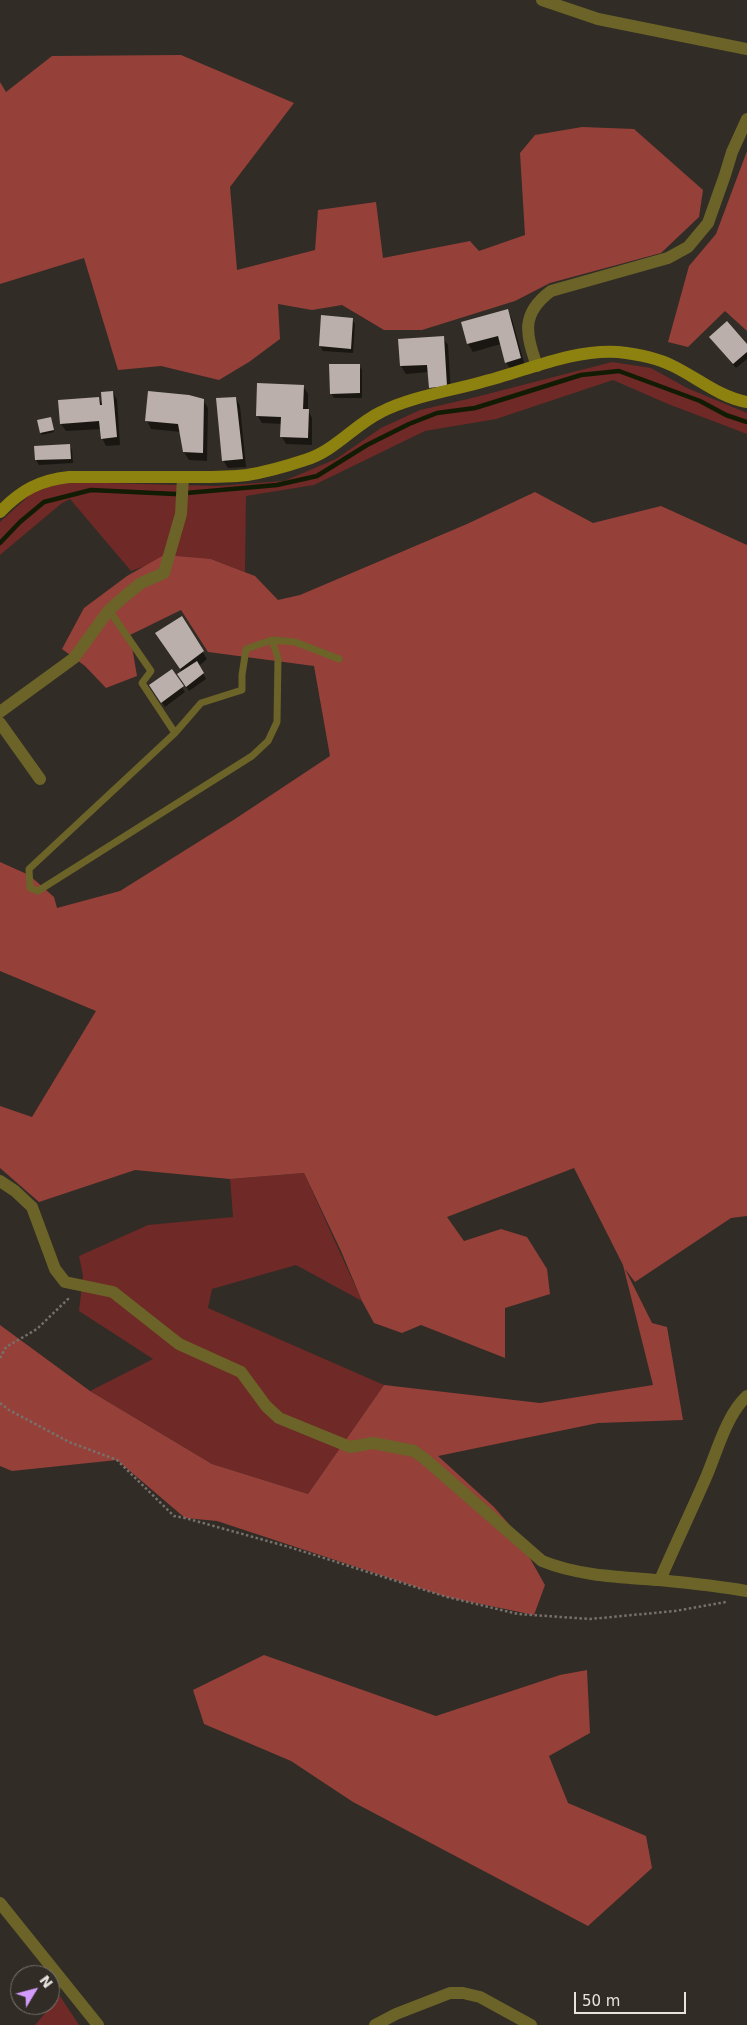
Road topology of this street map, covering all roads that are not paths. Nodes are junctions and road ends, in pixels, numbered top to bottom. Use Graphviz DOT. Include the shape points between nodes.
graph roads {
  1 [pos="542,0"];
  2 [pos="747,49"];
  3 [pos="747,119"];
  4 [pos="536,366"];
  5 [pos="747,402"];
  6 [pos="183,477"];
  7 [pos="0,512"];
  8 [pos="109,610"];
  9 [pos="272,640"];
  10 [pos="339,659"];
  11 [pos="0,712"];
  12 [pos="0,722"];
  13 [pos="176,733"];
  14 [pos="40,779"];
  15 [pos="0,1181"];
  16 [pos="747,1396"];
  17 [pos="660,1580"];
  18 [pos="742,1591"];
  19 [pos="0,1903"];
  20 [pos="98,2025"];
  21 [pos="375,2025"];
  22 [pos="530,2025"];
  1 -- 2 [label="street" via="598,19"];
  3 -- 4 [label="street" via="708,223 688,247 668,258 551,291 540,299 529,319 527,337"];
  4 -- 5 [label="street" via="619,352 658,359 710,388"];
  4 -- 6 [label="street" via="401,403 360,424 324,452 307,460 248,474"];
  6 -- 7 [label="street" via="48,479 19,494"];
  6 -- 8 [label="street" via="181,514 164,573 141,583"];
  8 -- 11 [label="street" via="74,658"];
  8 -- 13 [label="lane" via="151,671 142,683"];
  9 -- 10 [label="lane" via="295,642"];
  9 -- 13 [label="lane" via="246,649 242,690 201,703"];
  9 -- 13 [label="lane" via="278,658 277,722 268,741 252,756 38,890 30,888 29,869"];
  12 -- 14 [label="street"];
  15 -- 17 [label="street" via="32,1207 55,1269 65,1282 113,1292 179,1344 240,1372 279,1418 350,1447 373,1442 414,1451 542,1561 610,1576"];
  16 -- 17 [label="street" via="722,1436"];
  17 -- 18 [label="street"];
  19 -- 20 [label="street"];
  21 -- 22 [label="street" via="450,1993 480,1997"];
}
